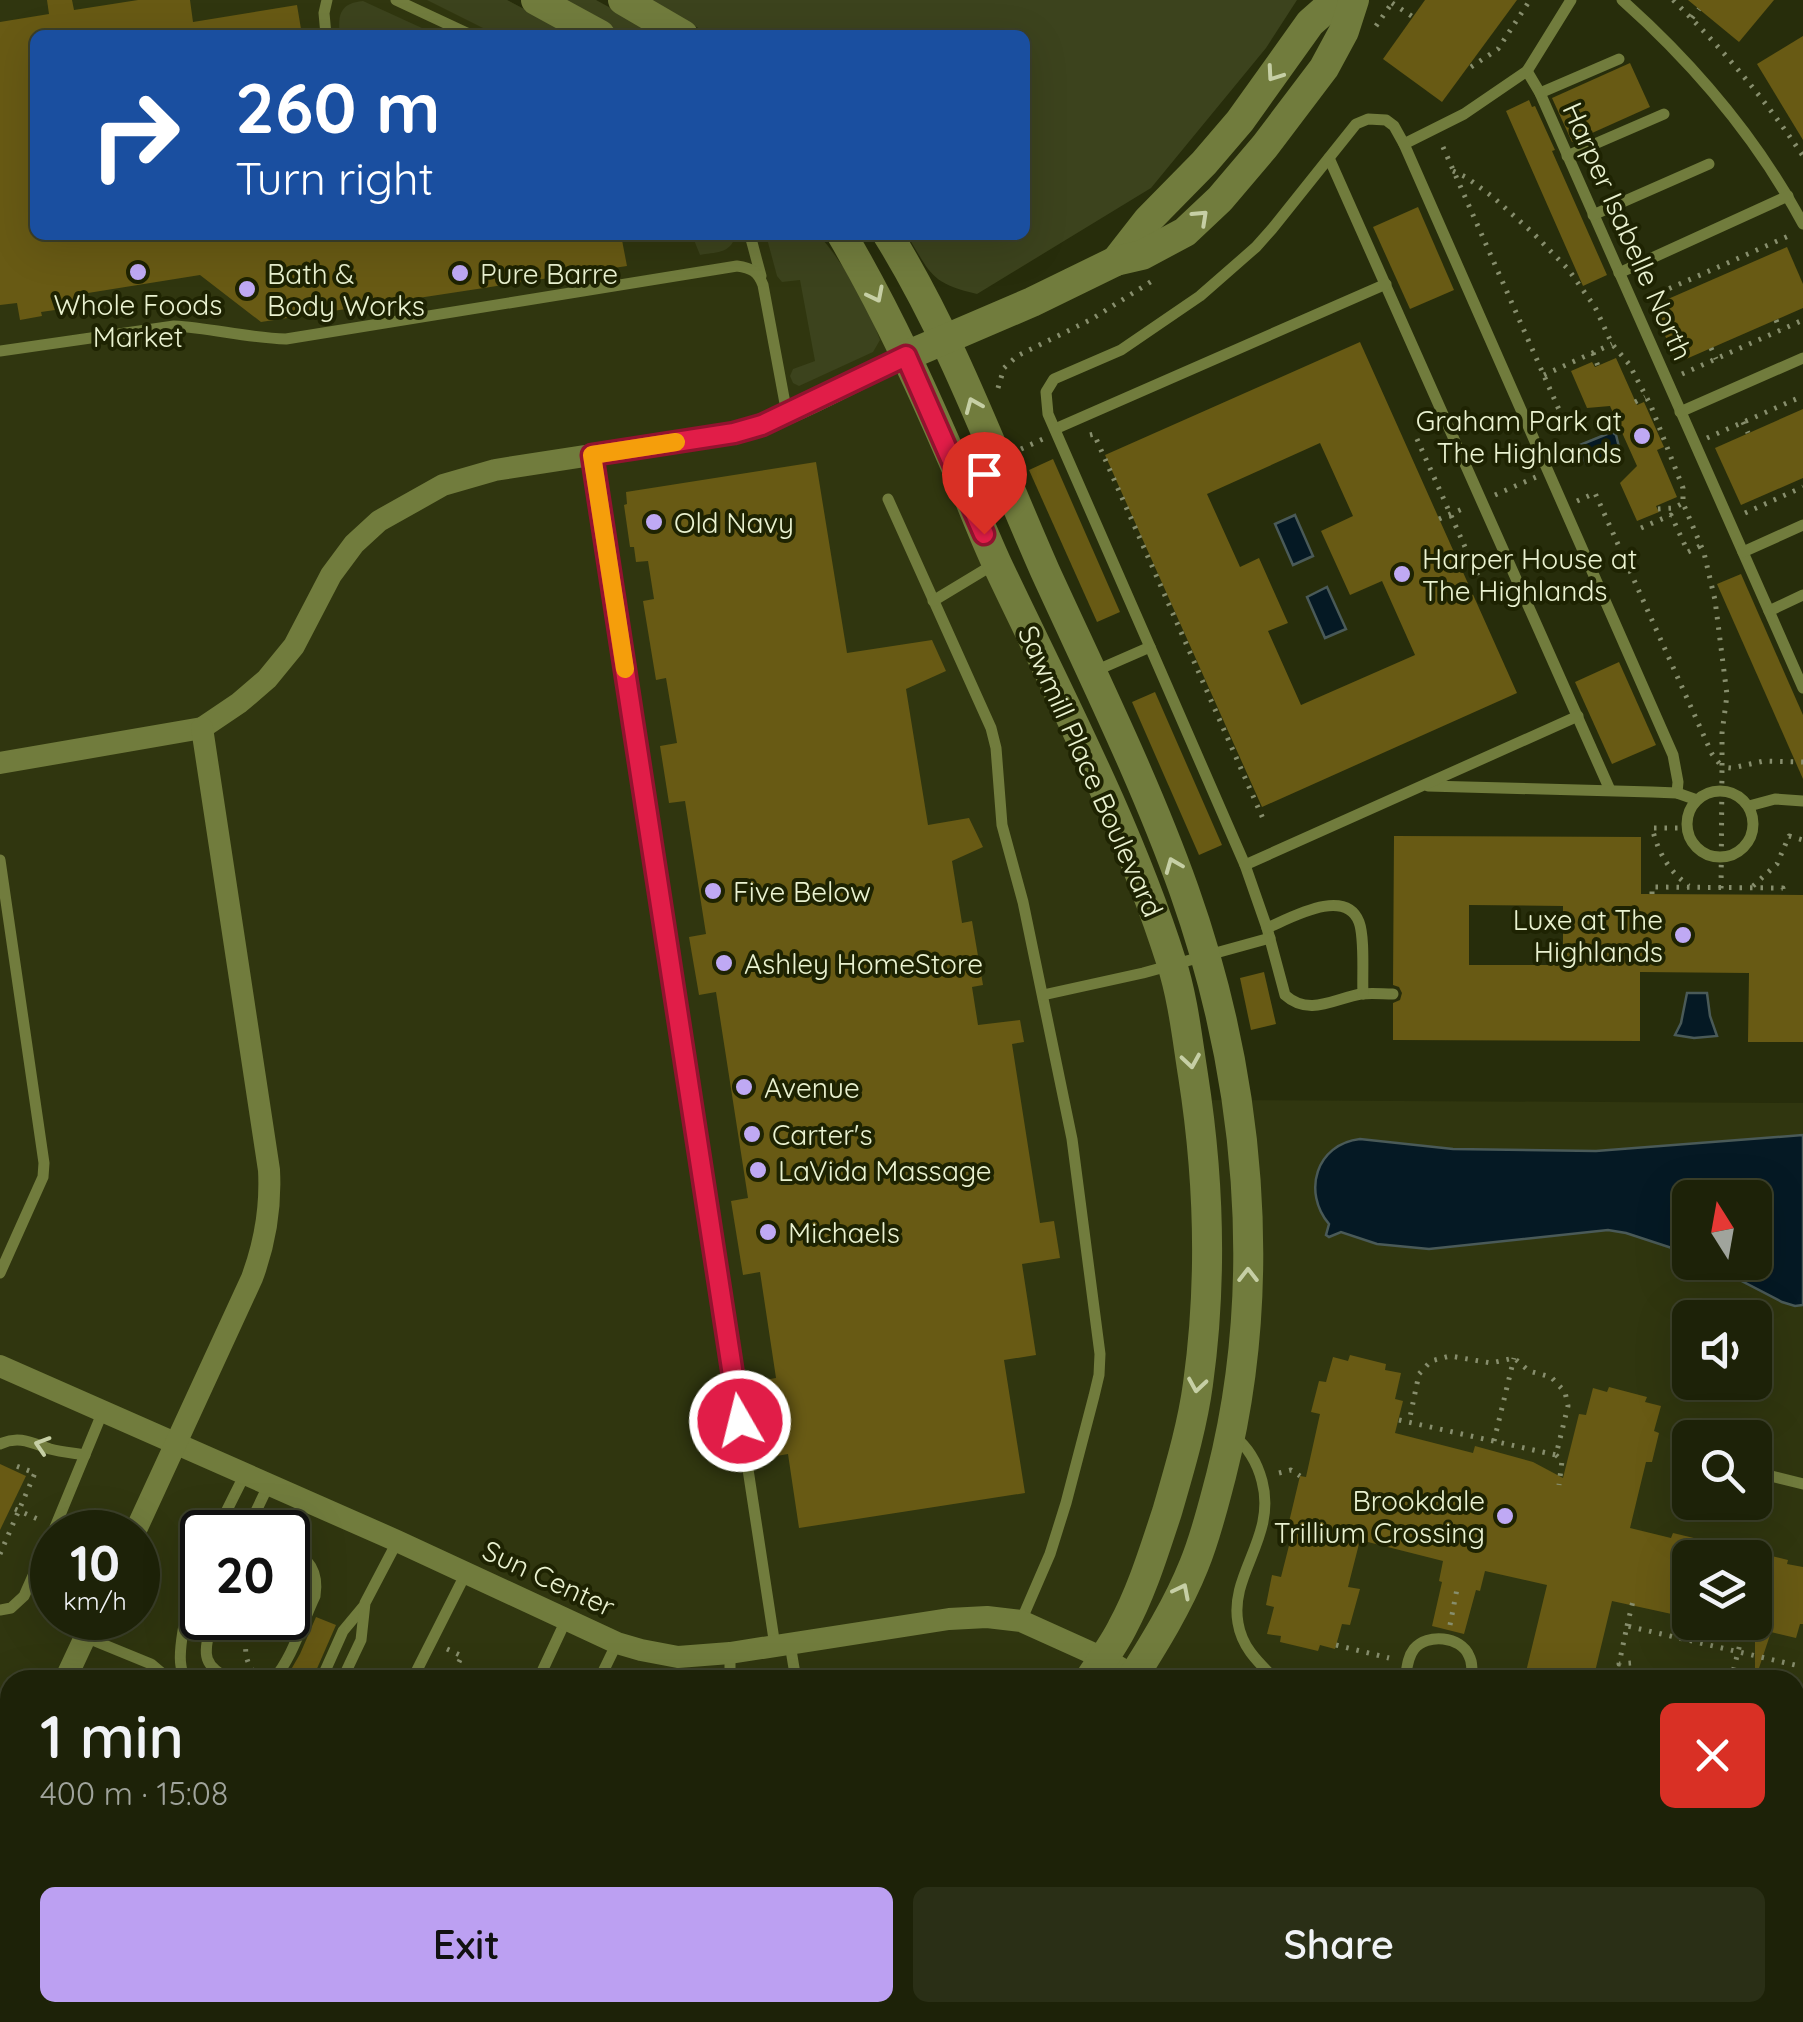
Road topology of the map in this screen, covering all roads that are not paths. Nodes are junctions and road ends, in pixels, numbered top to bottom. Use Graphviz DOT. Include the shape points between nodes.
graph roads {
  1 [pos="327,0"];
  2 [pos="396,0"];
  3 [pos="536,0"];
  4 [pos="623,0"];
  5 [pos="1336,0"];
  6 [pos="1354,0"];
  7 [pos="1571,0"];
  8 [pos="1622,0"];
  9 [pos="326,30"];
  10 [pos="459,30"];
  11 [pos="591,30"];
  12 [pos="674,30"];
  13 [pos="1619,59"];
  14 [pos="1527,71"];
  15 [pos="1540,93"];
  16 [pos="1664,114"];
  17 [pos="1404,144"];
  18 [pos="1567,156"];
  19 [pos="1329,158"];
  20 [pos="1709,164"];
  21 [pos="1788,196"];
  22 [pos="1593,214"];
  23 [pos="1803,226"];
  24 [pos="751,240"];
  25 [pos="845,240"];
  26 [pos="891,240"];
  27 [pos="1116,261"];
  28 [pos="1618,273"];
  29 [pos="1386,284"];
  30 [pos="763,285"];
  31 [pos="946,340"];
  32 [pos="0,351"];
  33 [pos="906,356"];
  34 [pos="1803,358"];
  35 [pos="1680,412"];
  36 [pos="787,414"];
  37 [pos="1056,431"];
  38 [pos="592,455"];
  39 [pos="888,499"];
  40 [pos="1803,525"];
  41 [pos="1743,552"];
  42 [pos="996,563"];
  43 [pos="1803,595"];
  44 [pos="933,601"];
  45 [pos="1769,610"];
  46 [pos="1150,647"];
  47 [pos="1798,664"];
  48 [pos="1091,672"];
  49 [pos="1803,688"];
  50 [pos="1578,716"];
  51 [pos="202,728"];
  52 [pos="0,763"];
  53 [pos="1424,786"];
  54 [pos="1610,790"];
  55 [pos="1676,794"];
  56 [pos="1697,800"];
  57 [pos="1803,801"];
  58 [pos="1749,806"];
  59 [pos="0,860"];
  60 [pos="1245,864"];
  61 [pos="1268,933"];
  62 [pos="1204,957"];
  63 [pos="1172,966"];
  64 [pos="1363,994"];
  65 [pos="1393,994"];
  66 [pos="1043,996"];
  67 [pos="0,1273"];
  68 [pos="0,1366"];
  69 [pos="103,1411"];
  70 [pos="1230,1433"];
  71 [pos="0,1444"];
  72 [pos="177,1444"];
  73 [pos="85,1455"];
  74 [pos="1772,1476"];
  75 [pos="240,1484"];
  76 [pos="269,1484"];
  77 [pos="1803,1484"];
  78 [pos="62,1510"];
  79 [pos="146,1510"];
  80 [pos="227,1510"];
  81 [pos="238,1510"];
  82 [pos="258,1510"];
  83 [pos="397,1542"];
  84 [pos="310,1564"];
  85 [pos="466,1573"];
  86 [pos="30,1583"];
  87 [pos="366,1603"];
  88 [pos="310,1607"];
  89 [pos="0,1610"];
  90 [pos="566,1620"];
  91 [pos="1021,1621"];
  92 [pos="84,1640"];
  93 [pos="111,1640"];
  94 [pos="182,1640"];
  95 [pos="209,1640"];
  96 [pos="294,1640"];
  97 [pos="617,1643"];
  98 [pos="783,1645"];
  99 [pos="730,1653"];
  100 [pos="151,1664"];
  101 [pos="1096,1669"];
  102 [pos="70,1670"];
  103 [pos="158,1670"];
  104 [pos="164,1670"];
  105 [pos="182,1670"];
  106 [pos="212,1670"];
  107 [pos="280,1670"];
  108 [pos="325,1670"];
  109 [pos="347,1670"];
  110 [pos="417,1670"];
  111 [pos="543,1670"];
  112 [pos="604,1670"];
  113 [pos="730,1670"];
  114 [pos="792,1670"];
  115 [pos="1140,1670"];
  116 [pos="1266,1670"];
  117 [pos="1408,1670"];
  118 [pos="1471,1670"];
  1 -- 9 [label="lane"];
  2 -- 10 [label="lane"];
  3 -- 11 [label="street"];
  4 -- 12 [label="street"];
  5 -- 27 [label="street, one-way" via="1310,23 1240,121"];
  27 -- 6 [label="street, one-way" via="1185,232 1220,199 1324,68"];
  7 -- 14 [label="lane"];
  8 -- 21 [label="lane" via="1712,91"];
  13 -- 15 [label="lane"];
  14 -- 15 [label="lane, Harper Isabelle North"];
  14 -- 17 [label="lane"];
  15 -- 18 [label="lane, Harper Isabelle North"];
  16 -- 18 [label="lane"];
  17 -- 19 [label="lane" via="1391,123 1368,119 1351,128"];
  17 -- 55 [label="lane" via="1673,755"];
  18 -- 22 [label="lane, Harper Isabelle North"];
  19 -- 29 [label="lane"];
  19 -- 37 [label="lane" via="1256,247 1200,296 1120,350 1049,385 1045,399"];
  20 -- 22 [label="lane"];
  21 -- 23 [label="lane"];
  21 -- 28 [label="lane"];
  22 -- 28 [label="lane, Harper Isabelle North"];
  24 -- 30 [label="lane"];
  25 -- 33 [label="street, Sawmill Place Boulevard, one-way"];
  26 -- 31 [label="street, Sawmill Place Boulevard"];
  27 -- 31 [label="street"];
  28 -- 35 [label="lane, Harper Isabelle North"];
  29 -- 37 [label="lane"];
  29 -- 50 [label="lane"];
  30 -- 32 [label="lane" via="759,274 737,266 286,339 174,326"];
  30 -- 36 [label="lane"];
  31 -- 33 [label="street"];
  48 -- 31 [label="street, Sawmill Place Boulevard, one-way"];
  33 -- 36 [label="street"];
  33 -- 42 [label="street, Sawmill Place Boulevard"];
  34 -- 35 [label="lane"];
  35 -- 41 [label="lane, Harper Isabelle North"];
  36 -- 38 [label="street" via="734,433"];
  37 -- 46 [label="lane"];
  38 -- 51 [label="street" via="446,484 379,521 338,564 296,643 267,680"];
  38 -- 98 [label="lane"];
  39 -- 44 [label="lane"];
  40 -- 41 [label="lane"];
  41 -- 45 [label="lane, Harper Isabelle North"];
  42 -- 44 [label="lane"];
  42 -- 63 [label="street, Sawmill Place Boulevard" via="1114,812"];
  43 -- 45 [label="lane"];
  44 -- 66 [label="lane" via="996,748 1002,825"];
  45 -- 47 [label="lane, Harper Isabelle North"];
  46 -- 48 [label="lane"];
  46 -- 60 [label="lane"];
  47 -- 49 [label="lane, Harper Isabelle North"];
  62 -- 48 [label="street, Sawmill Place Boulevard, one-way" via="1184,890"];
  50 -- 53 [label="lane"];
  50 -- 54 [label="lane"];
  51 -- 52 [label="street"];
  51 -- 72 [label="street" via="270,1194 260,1256"];
  53 -- 54 [label="lane"];
  53 -- 60 [label="lane"];
  54 -- 55 [label="lane"];
  55 -- 56 [label="lane"];
  56 -- 58 [label="lane" via="1722,790"];
  56 -- 58 [label="lane" via="1689,812 1693,842 1722,857 1739,851 1752,835"];
  57 -- 58 [label="lane"];
  59 -- 67 [label="lane" via="44,1163"];
  60 -- 61 [label="lane"];
  61 -- 62 [label="lane"];
  61 -- 64 [label="lane" via="1285,995 1294,1002 1334,1003"];
  61 -- 64 [label="lane" via="1322,906 1350,911 1360,930"];
  62 -- 63 [label="lane"];
  70 -- 62 [label="street, Sawmill Place Boulevard, one-way" via="1248,1311 1247,1184 1227,1044"];
  63 -- 66 [label="lane"];
  63 -- 101 [label="street, Sawmill Place Boulevard, one-way" via="1202,1139 1207,1252 1198,1387 1181,1466 1140,1590"];
  64 -- 65 [label="lane"];
  66 -- 91 [label="lane" via="1072,1138 1100,1354 1066,1502"];
  68 -- 69 [label="street, Sun Center"];
  69 -- 72 [label="street, Sun Center"];
  69 -- 73 [label="lane"];
  115 -- 70 [label="street, Sawmill Place Boulevard, one-way" via="1196,1559"];
  70 -- 116 [label="lane" via="1256,1464 1266,1498 1237,1622 1248,1651"];
  73 -- 71 [label="lane, one-way" via="24,1440"];
  72 -- 75 [label="street, Sun Center"];
  72 -- 79 [label="street"];
  73 -- 78 [label="lane"];
  74 -- 77 [label="lane"];
  75 -- 76 [label="street, Sun Center"];
  75 -- 80 [label="lane"];
  75 -- 81 [label="lane"];
  76 -- 82 [label="lane"];
  76 -- 83 [label="street, Sun Center"];
  83 -- 85 [label="street, Sun Center"];
  83 -- 87 [label="lane"];
  84 -- 88 [label="lane" via="316,1587"];
  85 -- 90 [label="street, Sun Center"];
  85 -- 110 [label="lane"];
  86 -- 89 [label="lane" via="11,1608"];
  87 -- 108 [label="lane" via="343,1631"];
  87 -- 109 [label="lane" via="361,1640"];
  90 -- 97 [label="street, Sun Center"];
  90 -- 111 [label="lane"];
  91 -- 98 [label="street, Sun Center" via="949,1620"];
  91 -- 101 [label="street, Sun Center"];
  92 -- 102 [label="street"];
  93 -- 100 [label="lane"];
  94 -- 105 [label="lane"];
  95 -- 106 [label="lane"];
  96 -- 107 [label="lane"];
  97 -- 99 [label="street, Sun Center" via="678,1657"];
  97 -- 112 [label="lane"];
  98 -- 99 [label="street, Sun Center"];
  98 -- 114 [label="lane"];
  99 -- 113 [label="lane"];
  100 -- 103 [label="lane"];
  100 -- 104 [label="lane"];
  117 -- 118 [label="lane" via="1412,1652 1432,1639 1464,1647"];
}
